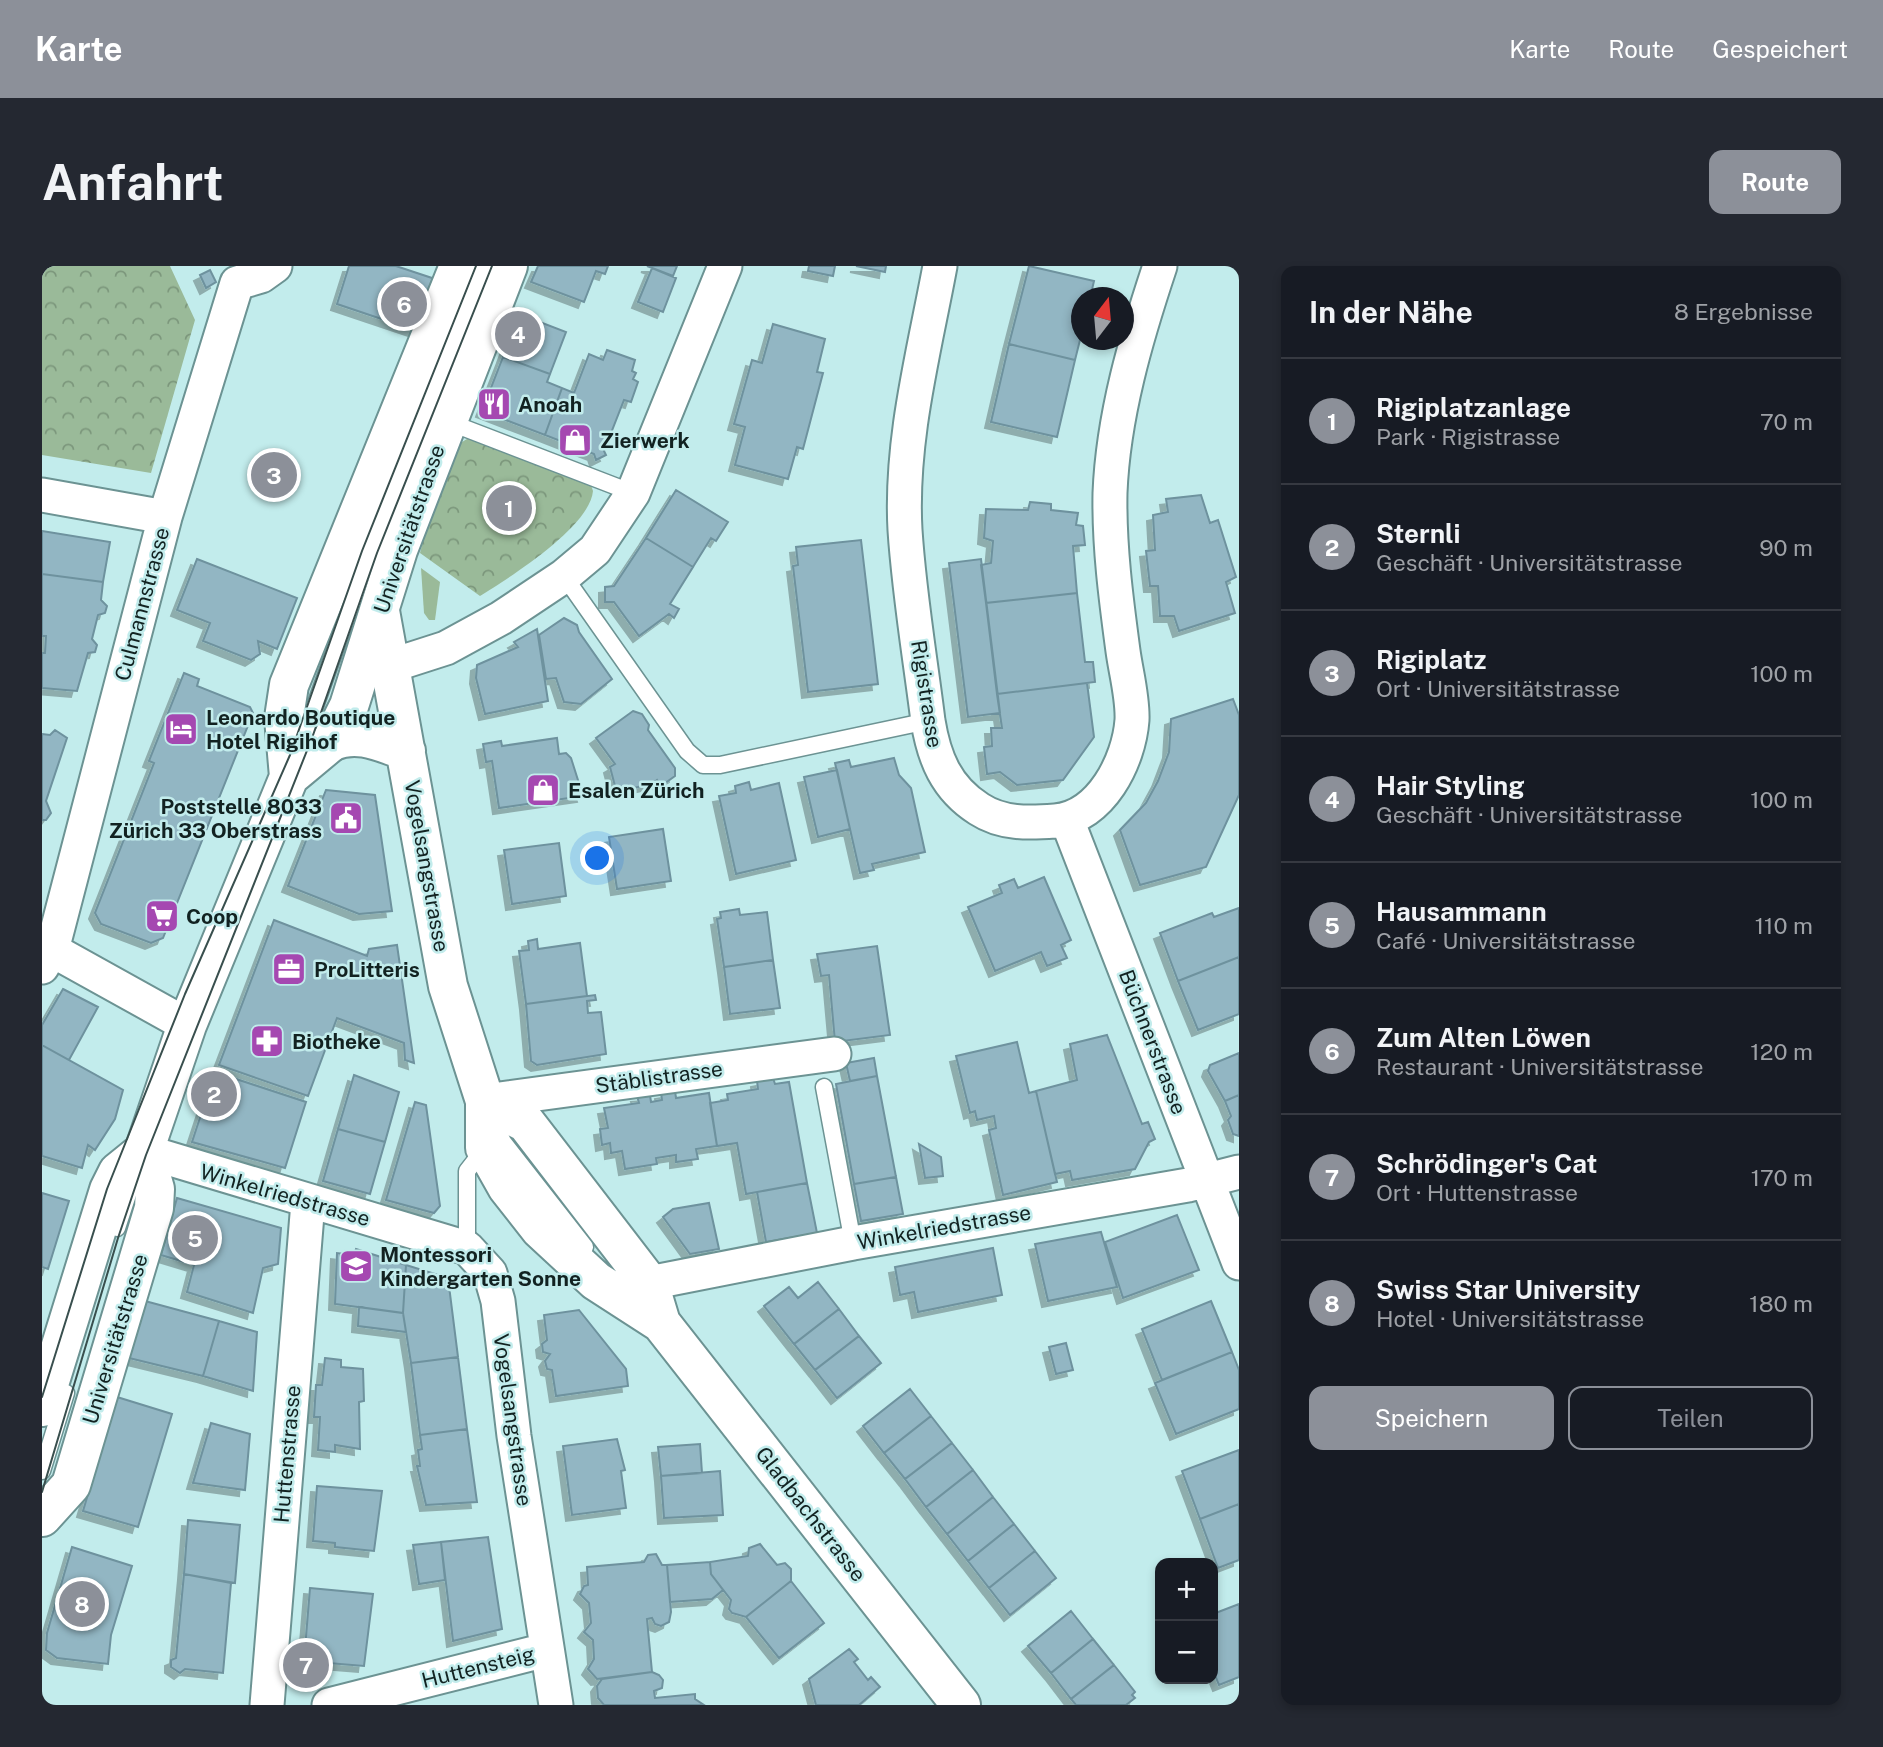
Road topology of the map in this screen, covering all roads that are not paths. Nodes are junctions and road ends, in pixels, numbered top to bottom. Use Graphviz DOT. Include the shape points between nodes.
graph roads {
  1 [pos="275,266"];
  2 [pos="459,266"];
  3 [pos="484,266"];
  4 [pos="508,266"];
  5 [pos="725,266"];
  6 [pos="940,266"];
  7 [pos="1160,266"];
  8 [pos="233,275"];
  9 [pos="446,421"];
  10 [pos="633,494"];
  11 [pos="42,495"];
  12 [pos="165,517"];
  13 [pos="356,517"];
  14 [pos="367,560"];
  15 [pos="564,576"];
  16 [pos="380,611"];
  17 [pos="375,670"];
  18 [pos="928,721"];
  19 [pos="331,742"];
  20 [pos="407,751"];
  21 [pos="289,777"];
  22 [pos="1067,820"];
  23 [pos="45,952"];
  24 [pos="187,1025"];
  25 [pos="834,1054"];
  26 [pos="824,1087"];
  27 [pos="485,1101"];
  28 [pos="485,1148"];
  29 [pos="144,1151"];
  30 [pos="1239,1172"];
  31 [pos="1206,1181"];
  32 [pos="308,1202"];
  33 [pos="853,1243"];
  34 [pos="467,1248"];
  35 [pos="110,1250"];
  36 [pos="1239,1263"];
  37 [pos="649,1283"];
  38 [pos="661,1322"];
  39 [pos="70,1380"];
  40 [pos="42,1407"];
  41 [pos="42,1471"];
  42 [pos="42,1517"];
  43 [pos="546,1650"];
  44 [pos="267,1705"];
  45 [pos="329,1705"];
  46 [pos="556,1705"];
  47 [pos="961,1705"];
  1 -- 8 [label="street, Culmannstrasse" via="261,276"];
  2 -- 13 [label="main road, Universitätstrasse"];
  3 -- 14 [label="lane, Universitätstrasse"];
  4 -- 9 [label="main road, Universitätstrasse"];
  5 -- 10 [label="street"];
  6 -- 18 [label="street, Rigistrasse" via="911,421 906,477 905,529"];
  7 -- 22 [label="street, Rigistrasse" via="1140,324 1121,405 1110,492 1114,578 1132,718 1126,753 1111,783 1091,806"];
  8 -- 12 [label="street, Culmannstrasse"];
  9 -- 10 [label="lane"];
  9 -- 16 [label="main road, Universitätstrasse"];
  10 -- 15 [label="street" via="595,550"];
  11 -- 12 [label="street"];
  12 -- 23 [label="street, Culmannstrasse"];
  13 -- 14 [label="main road"];
  13 -- 21 [label="main road, Universitätstrasse" via="289,685 284,718"];
  14 -- 16 [label="main road"];
  14 -- 21 [label="lane, Universitätstrasse"];
  15 -- 17 [label="street" via="446,648"];
  15 -- 18 [label="lane" via="687,751 703,765"];
  16 -- 17 [label="main road, Universitätstrasse"];
  17 -- 19 [label="main road, Universitätstrasse"];
  17 -- 20 [label="main road, Vogelsangstrasse"];
  18 -- 22 [label="street, Rigistrasse" via="943,773 967,801 988,815 1021,824"];
  19 -- 20 [label="main road, Vogelsangstrasse" via="345,736 364,737"];
  19 -- 21 [label="main road, Universitätstrasse"];
  20 -- 27 [label="main road, Vogelsangstrasse" via="448,986"];
  21 -- 24 [label="main road, Universitätstrasse"];
  22 -- 31 [label="street, Büchnerstrasse"];
  23 -- 24 [label="street"];
  24 -- 29 [label="main road, Universitätstrasse"];
  25 -- 27 [label="street, Stäblistrasse"];
  26 -- 33 [label="lane"];
  27 -- 28 [label="main road, Gladbachstrasse"];
  27 -- 37 [label="main road, Gladbachstrasse" via="526,1123"];
  27 -- 38 [label="lane, Gladbachstrasse" via="503,1142 567,1227"];
  28 -- 34 [label="lane" via="467,1171"];
  28 -- 38 [label="main road, Gladbachstrasse" via="507,1187 540,1229 596,1280"];
  29 -- 32 [label="street, Winkelriedstrasse"];
  29 -- 35 [label="lane, Universitätstrasse"];
  29 -- 40 [label="main road" via="118,1172 109,1190"];
  29 -- 42 [label="main road, Universitätstrasse" via="155,1189 154,1208 71,1485"];
  30 -- 31 [label="street, Winkelriedstrasse"];
  31 -- 33 [label="street, Winkelriedstrasse"];
  31 -- 36 [label="street, Büchnerstrasse"];
  32 -- 34 [label="street, Winkelriedstrasse"];
  32 -- 44 [label="street, Huttenstrasse"];
  33 -- 37 [label="street, Winkelriedstrasse"];
  34 -- 43 [label="street, Vogelsangstrasse" via="490,1273 498,1301"];
  37 -- 38 [label="main road, Gladbachstrasse"];
  38 -- 47 [label="main road, Gladbachstrasse"];
  39 -- 41 [label="lane, Universitätstrasse"];
  43 -- 45 [label="street, Huttensteig"];
  43 -- 46 [label="street, Vogelsangstrasse"];
}
